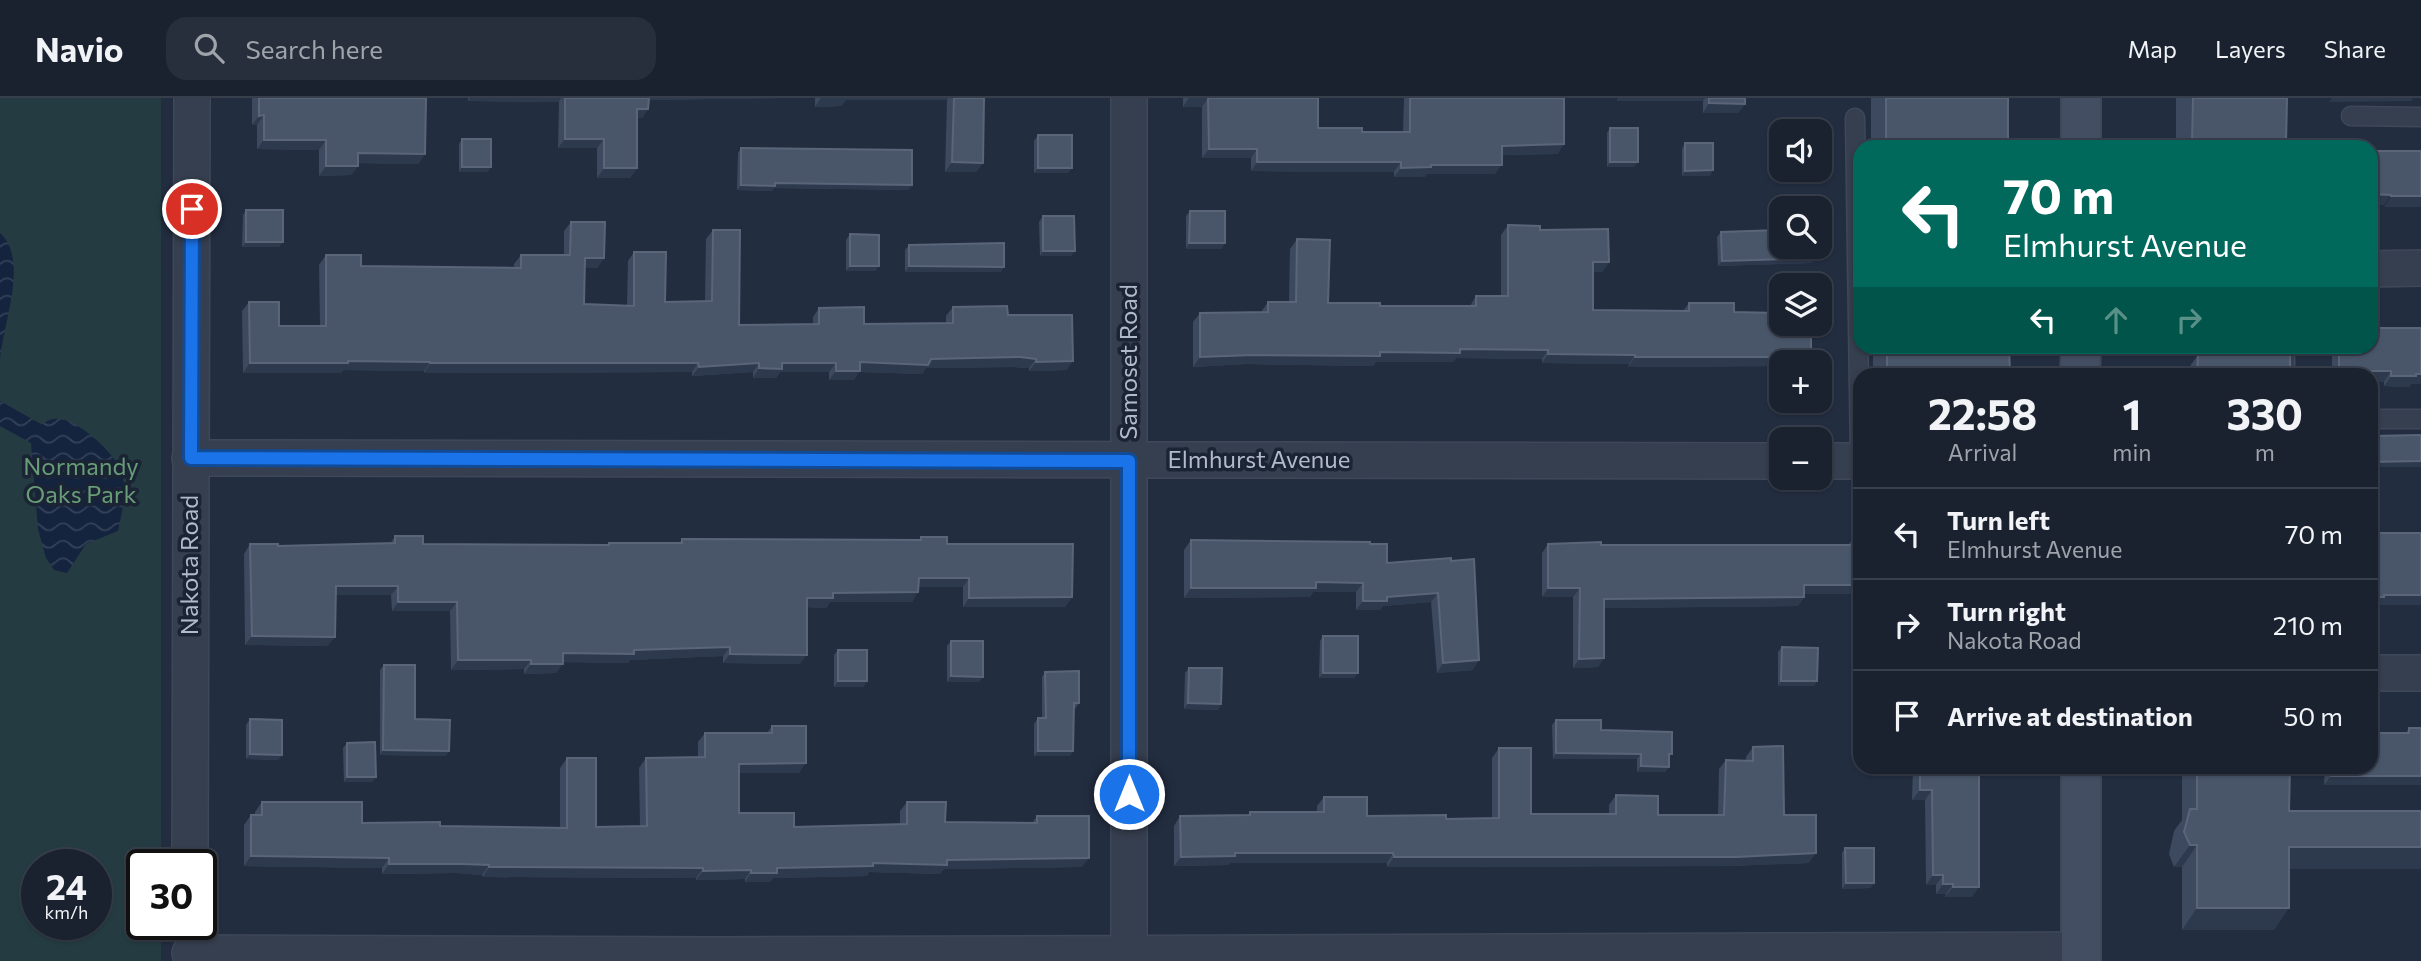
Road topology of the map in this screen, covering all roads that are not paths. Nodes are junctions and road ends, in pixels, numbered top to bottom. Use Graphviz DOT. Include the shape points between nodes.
graph roads {
  1 [pos="192,98"];
  2 [pos="1129,98"];
  3 [pos="2081,98"];
  4 [pos="2351,116"];
  5 [pos="2421,117"];
  6 [pos="1855,118"];
  7 [pos="1855,140"];
  8 [pos="2081,140"];
  9 [pos="2421,268"];
  10 [pos="2378,269"];
  11 [pos="2378,419"];
  12 [pos="2421,419"];
  13 [pos="191,458"];
  14 [pos="1129,461"];
  15 [pos="1769,461"];
  16 [pos="1832,461"];
  17 [pos="1853,461"];
  18 [pos="2378,673"];
  19 [pos="2421,673"];
  20 [pos="2081,774"];
  21 [pos="190,849"];
  22 [pos="190,946"];
  23 [pos="2081,955"];
  24 [pos="1129,957"];
  1 -- 13 [label="street, Nakota Road"];
  2 -- 14 [label="street, Samoset Road"];
  3 -- 8 [label="main road"];
  4 -- 5 [label="lane"];
  6 -- 7 [label="lane"];
  9 -- 10 [label="street"];
  11 -- 12 [label="lane"];
  13 -- 14 [label="street, Elmhurst Avenue"];
  13 -- 21 [label="street, Nakota Road"];
  14 -- 15 [label="street, Elmhurst Avenue"];
  14 -- 24 [label="street, Samoset Road"];
  16 -- 17 [label="street"];
  18 -- 19 [label="street"];
  20 -- 23 [label="main road"];
  22 -- 24 [label="street"];
  23 -- 24 [label="street"];
}
